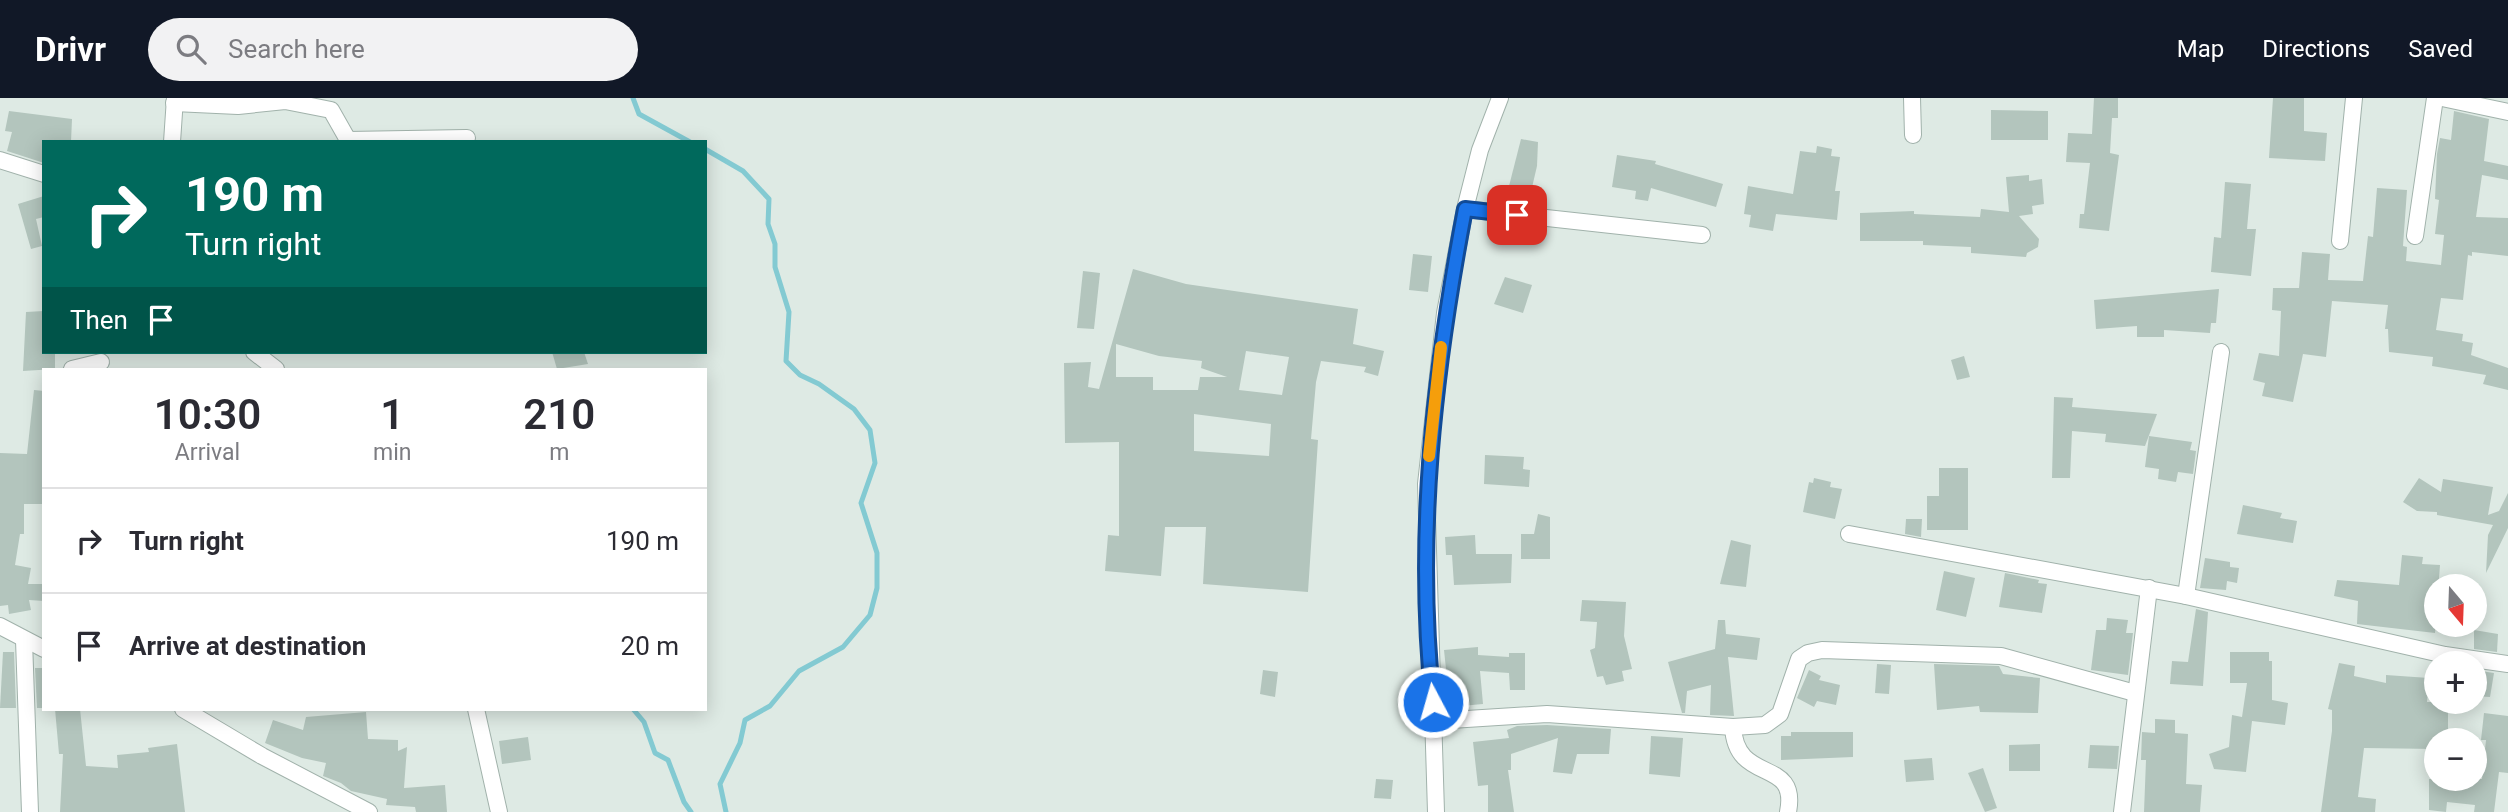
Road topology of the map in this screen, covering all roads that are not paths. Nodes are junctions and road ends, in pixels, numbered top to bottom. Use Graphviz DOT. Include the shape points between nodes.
graph roads {
  1 [pos="1500,98"];
  2 [pos="1912,98"];
  3 [pos="2354,98"];
  4 [pos="2435,98"];
  5 [pos="2442,98"];
  6 [pos="174,100"];
  7 [pos="2508,111"];
  8 [pos="1913,135"];
  9 [pos="467,138"];
  10 [pos="172,140"];
  11 [pos="0,160"];
  12 [pos="42,173"];
  13 [pos="1465,209"];
  14 [pos="1702,235"];
  15 [pos="2415,236"];
  16 [pos="2340,241"];
  17 [pos="2221,352"];
  18 [pos="257,354"];
  19 [pos="101,362"];
  20 [pos="76,368"];
  21 [pos="275,368"];
  22 [pos="1849,534"];
  23 [pos="2149,588"];
  24 [pos="2186,596"];
  25 [pos="0,626"];
  26 [pos="24,640"];
  27 [pos="42,648"];
  28 [pos="2508,664"];
  29 [pos="2135,693"];
  30 [pos="186,711"];
  31 [pos="476,711"];
  32 [pos="1436,721"];
  33 [pos="1734,727"];
  34 [pos="30,812"];
  35 [pos="369,812"];
  36 [pos="499,812"];
  37 [pos="1436,812"];
  38 [pos="1788,812"];
  39 [pos="2122,812"];
  1 -- 13 [label="street"];
  2 -- 8 [label="street"];
  3 -- 16 [label="street"];
  4 -- 15 [label="street"];
  5 -- 7 [label="street"];
  6 -- 9 [label="street" via="237,106 285,101 331,110 348,140"];
  6 -- 10 [label="street"];
  11 -- 12 [label="street"];
  13 -- 14 [label="street"];
  13 -- 32 [label="street" via="1445,313 1426,484 1429,663"];
  17 -- 24 [label="street"];
  18 -- 21 [label="street"];
  19 -- 20 [label="street"];
  22 -- 23 [label="street"];
  23 -- 24 [label="street"];
  23 -- 29 [label="street"];
  24 -- 28 [label="street" via="2445,655"];
  25 -- 26 [label="street"];
  26 -- 27 [label="street"];
  26 -- 34 [label="street"];
  29 -- 33 [label="street" via="2001,656 1822,650 1799,659 1774,721"];
  29 -- 39 [label="street"];
  30 -- 35 [label="street"];
  31 -- 36 [label="street"];
  32 -- 33 [label="street" via="1547,714"];
  32 -- 37 [label="street"];
  33 -- 38 [label="street" via="1734,745 1740,755 1786,782 1792,794"];
}
